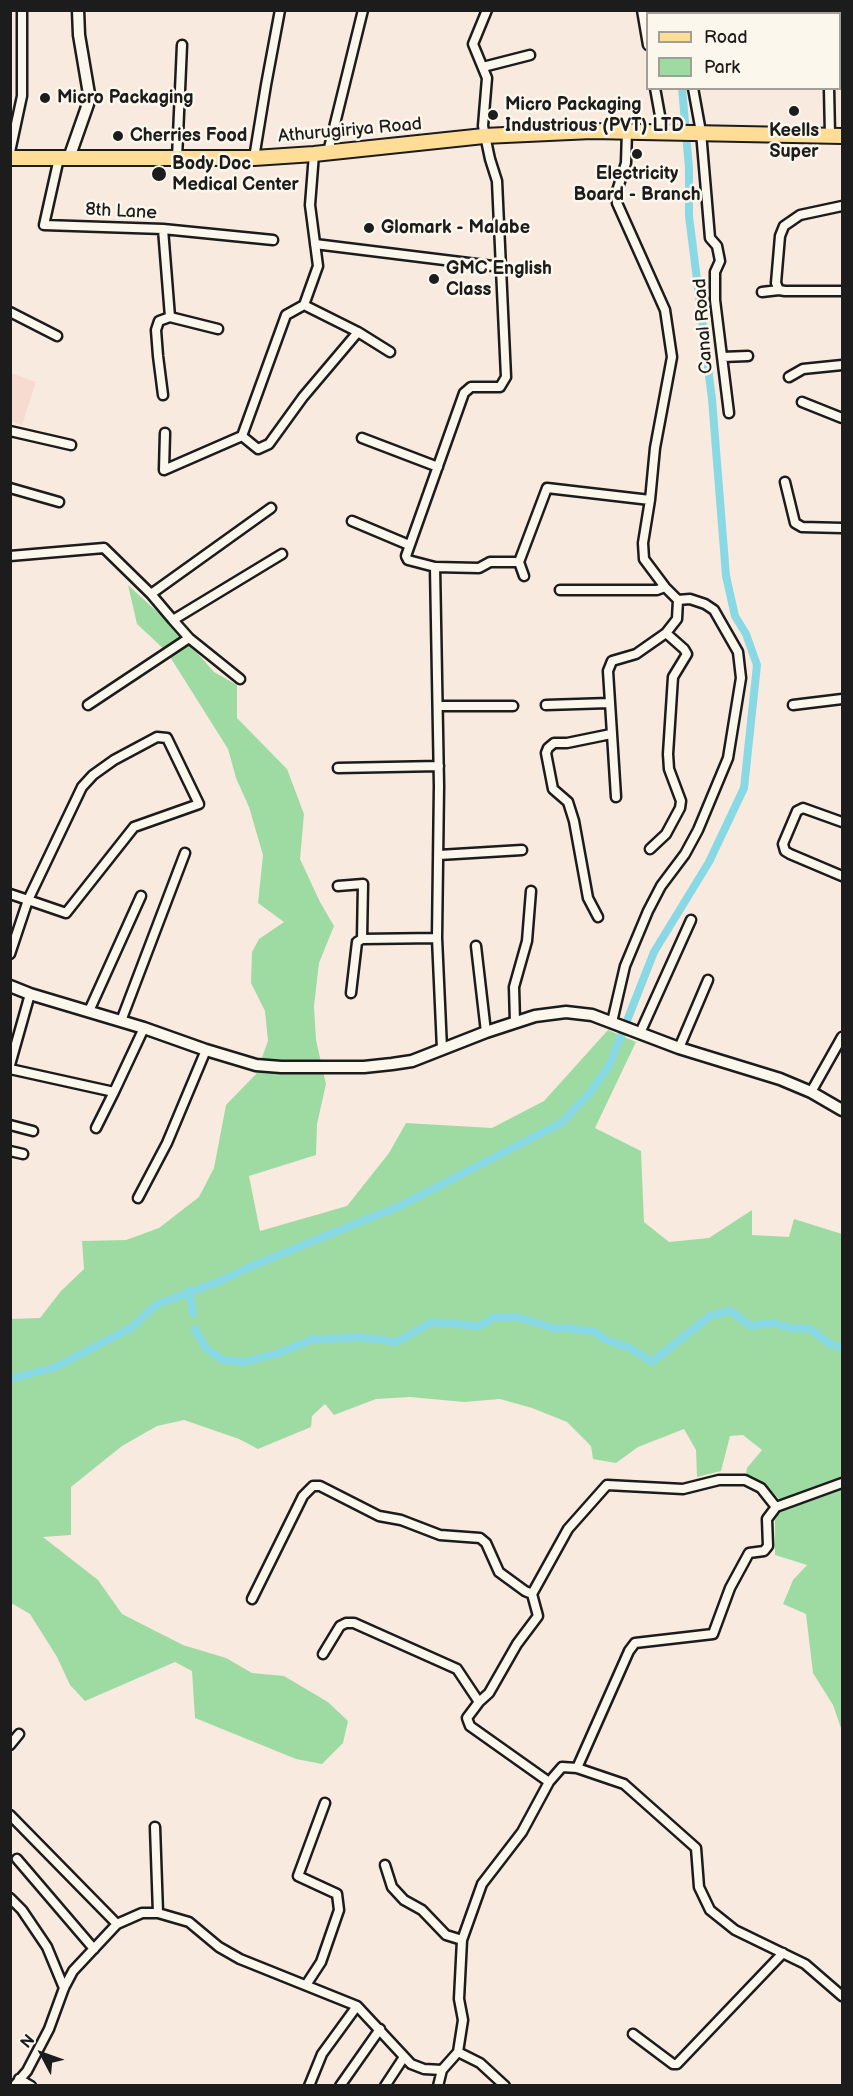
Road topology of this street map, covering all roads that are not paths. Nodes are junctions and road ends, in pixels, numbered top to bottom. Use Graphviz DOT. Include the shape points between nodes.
graph roads {
  1 [pos="22,10"];
  2 [pos="78,10"];
  3 [pos="280,10"];
  4 [pos="363,10"];
  5 [pos="487,10"];
  6 [pos="642,10"];
  7 [pos="646,33"];
  8 [pos="182,45"];
  9 [pos="530,55"];
  10 [pos="483,67"];
  11 [pos="656,90"];
  12 [pos="693,90"];
  13 [pos="829,90"];
  14 [pos="627,131"];
  15 [pos="667,132"];
  16 [pos="697,132"];
  17 [pos="836,135"];
  18 [pos="484,136"];
  19 [pos="10,152"];
  20 [pos="321,153"];
  21 [pos="10,158"];
  22 [pos="64,158"];
  23 [pos="177,158"];
  24 [pos="254,158"];
  25 [pos="843,206"];
  26 [pos="164,229"];
  27 [pos="273,240"];
  28 [pos="315,244"];
  29 [pos="501,267"];
  30 [pos="779,290"];
  31 [pos="843,291"];
  32 [pos="762,292"];
  33 [pos="304,305"];
  34 [pos="10,312"];
  35 [pos="170,316"];
  36 [pos="218,329"];
  37 [pos="357,332"];
  38 [pos="57,336"];
  39 [pos="390,352"];
  40 [pos="748,356"];
  41 [pos="722,357"];
  42 [pos="843,365"];
  43 [pos="789,377"];
  44 [pos="164,395"];
  45 [pos="802,402"];
  46 [pos="729,413"];
  47 [pos="843,418"];
  48 [pos="10,431"];
  49 [pos="165,433"];
  50 [pos="242,436"];
  51 [pos="362,438"];
  52 [pos="71,445"];
  53 [pos="438,467"];
  54 [pos="785,482"];
  55 [pos="10,488"];
  56 [pos="650,500"];
  57 [pos="59,502"];
  58 [pos="271,508"];
  59 [pos="352,521"];
  60 [pos="843,528"];
  61 [pos="409,545"];
  62 [pos="282,554"];
  63 [pos="10,556"];
  64 [pos="519,562"];
  65 [pos="435,567"];
  66 [pos="525,576"];
  67 [pos="665,587"];
  68 [pos="560,590"];
  69 [pos="151,594"];
  70 [pos="678,600"];
  71 [pos="172,620"];
  72 [pos="666,633"];
  73 [pos="189,638"];
  74 [pos="240,679"];
  75 [pos="843,699"];
  76 [pos="609,702"];
  77 [pos="88,705"];
  78 [pos="546,705"];
  79 [pos="793,705"];
  80 [pos="438,706"];
  81 [pos="513,706"];
  82 [pos="611,734"];
  83 [pos="439,766"];
  84 [pos="338,768"];
  85 [pos="616,797"];
  86 [pos="843,822"];
  87 [pos="650,849"];
  88 [pos="522,850"];
  89 [pos="185,853"];
  90 [pos="439,855"];
  91 [pos="843,876"];
  92 [pos="338,886"];
  93 [pos="531,891"];
  94 [pos="10,894"];
  95 [pos="141,896"];
  96 [pos="28,900"];
  97 [pos="597,917"];
  98 [pos="691,920"];
  99 [pos="436,938"];
  100 [pos="362,939"];
  101 [pos="476,946"];
  102 [pos="10,954"];
  103 [pos="708,981"];
  104 [pos="10,986"];
  105 [pos="351,993"];
  106 [pos="30,994"];
  107 [pos="89,1011"];
  108 [pos="121,1021"];
  109 [pos="516,1022"];
  110 [pos="625,1027"];
  111 [pos="144,1028"];
  112 [pos="486,1032"];
  113 [pos="843,1037"];
  114 [pos="679,1048"];
  115 [pos="442,1049"];
  116 [pos="206,1050"];
  117 [pos="10,1067"];
  118 [pos="114,1092"];
  119 [pos="811,1092"];
  120 [pos="843,1110"];
  121 [pos="10,1125"];
  122 [pos="96,1128"];
  123 [pos="33,1131"];
  124 [pos="10,1151"];
  125 [pos="23,1154"];
  126 [pos="138,1198"];
  127 [pos="843,1483"];
  128 [pos="776,1507"];
  129 [pos="532,1594"];
  130 [pos="252,1599"];
  131 [pos="322,1654"];
  132 [pos="479,1702"];
  133 [pos="19,1734"];
  134 [pos="10,1745"];
  135 [pos="577,1768"];
  136 [pos="549,1782"];
  137 [pos="325,1803"];
  138 [pos="10,1815"];
  139 [pos="155,1827"];
  140 [pos="17,1859"];
  141 [pos="385,1865"];
  142 [pos="10,1898"];
  143 [pos="158,1913"];
  144 [pos="117,1924"];
  145 [pos="462,1940"];
  146 [pos="94,1949"];
  147 [pos="783,1953"];
  148 [pos="306,1985"];
  149 [pos="64,1988"];
  150 [pos="843,1996"];
  151 [pos="357,2006"];
  152 [pos="380,2029"];
  153 [pos="633,2034"];
  154 [pos="458,2052"];
  155 [pos="404,2057"];
  156 [pos="442,2070"];
  157 [pos="17,2082"];
  158 [pos="31,2085"];
  159 [pos="309,2085"];
  160 [pos="340,2085"];
  161 [pos="385,2085"];
  162 [pos="438,2085"];
  163 [pos="505,2085"];
  1 -- 19 [label="street" via="22,96"];
  2 -- 22 [label="street" via="90,94"];
  3 -- 24 [label="street"];
  4 -- 20 [label="street"];
  5 -- 10 [label="street" via="474,44"];
  6 -- 7 [label="street"];
  8 -- 23 [label="street"];
  9 -- 10 [label="street"];
  10 -- 18 [label="street" via="487,78"];
  11 -- 15 [label="street"];
  12 -- 16 [label="street, Canal Road"];
  13 -- 17 [label="street"];
  14 -- 15 [label="main road, Athurugiriya Road"];
  14 -- 18 [label="main road, Athurugiriya Road"];
  14 -- 56 [label="street" via="626,163 617,203 665,310 672,357"];
  15 -- 16 [label="main road, Athurugiriya Road"];
  16 -- 17 [label="main road, Athurugiriya Road"];
  16 -- 41 [label="street, Canal Road" via="710,238 717,246 720,261 715,272 715,300"];
  18 -- 20 [label="main road, Athurugiriya Road"];
  18 -- 29 [label="street" via="497,181"];
  20 -- 24 [label="main road, Athurugiriya Road"];
  20 -- 28 [label="street" via="310,205"];
  21 -- 22 [label="main road, Athurugiriya Road"];
  22 -- 23 [label="main road, Athurugiriya Road"];
  22 -- 26 [label="street, 8th Lane" via="44,225"];
  23 -- 24 [label="main road, Athurugiriya Road"];
  25 -- 30 [label="street" via="800,215 784,226 776,283"];
  26 -- 27 [label="street"];
  26 -- 35 [label="street, 8th Lane"];
  28 -- 29 [label="street"];
  28 -- 33 [label="street" via="318,266"];
  29 -- 53 [label="street" via="506,377 500,387 467,389"];
  30 -- 31 [label="street"];
  30 -- 32 [label="street"];
  33 -- 37 [label="street"];
  33 -- 50 [label="street" via="286,315"];
  34 -- 38 [label="street"];
  35 -- 36 [label="street"];
  35 -- 44 [label="street" via="159,321 156,330"];
  37 -- 39 [label="street"];
  37 -- 50 [label="street" via="269,444 258,449"];
  40 -- 41 [label="street"];
  41 -- 46 [label="street, Canal Road"];
  42 -- 43 [label="street" via="803,369"];
  45 -- 47 [label="street"];
  48 -- 52 [label="street"];
  49 -- 50 [label="street" via="164,470"];
  51 -- 53 [label="street"];
  53 -- 61 [label="street"];
  54 -- 60 [label="street" via="795,523 802,527"];
  55 -- 57 [label="street"];
  56 -- 64 [label="street" via="547,488"];
  56 -- 67 [label="street" via="644,560"];
  58 -- 69 [label="street"];
  59 -- 61 [label="street"];
  61 -- 65 [label="street" via="408,560"];
  62 -- 71 [label="street"];
  63 -- 69 [label="street" via="104,548"];
  64 -- 65 [label="street" via="490,562 479,568"];
  64 -- 66 [label="street"];
  65 -- 80 [label="street"];
  67 -- 68 [label="street"];
  67 -- 70 [label="street"];
  69 -- 71 [label="street"];
  70 -- 72 [label="street" via="677,619"];
  70 -- 110 [label="street" via="705,603 714,610 738,652 741,678 728,758 698,831 661,886 625,966"];
  71 -- 73 [label="street"];
  72 -- 76 [label="street" via="636,654 612,662 608,671"];
  72 -- 87 [label="street" via="687,654 673,677 668,754 669,769 681,801 666,834"];
  73 -- 74 [label="street"];
  73 -- 77 [label="street"];
  75 -- 79 [label="street"];
  76 -- 78 [label="street"];
  76 -- 82 [label="street"];
  80 -- 81 [label="street"];
  80 -- 83 [label="street"];
  82 -- 85 [label="street"];
  82 -- 97 [label="street" via="554,743 546,753 553,789 568,802 574,821 588,898"];
  83 -- 84 [label="street"];
  83 -- 90 [label="street"];
  86 -- 91 [label="street" via="803,808 797,811 783,844 790,854"];
  88 -- 90 [label="street"];
  89 -- 108 [label="street"];
  90 -- 99 [label="street"];
  92 -- 100 [label="street" via="363,884"];
  93 -- 109 [label="street" via="527,941 514,987"];
  94 -- 96 [label="street"];
  95 -- 107 [label="street"];
  96 -- 96 [label="street" via="82,787 114,760 158,737 167,738 199,804 134,827 66,913"];
  96 -- 102 [label="street"];
  98 -- 110 [label="street"];
  99 -- 100 [label="street"];
  99 -- 115 [label="street"];
  100 -- 105 [label="street" via="357,942"];
  101 -- 112 [label="street"];
  103 -- 114 [label="street"];
  104 -- 106 [label="street"];
  106 -- 107 [label="street"];
  106 -- 117 [label="street"];
  107 -- 108 [label="street"];
  108 -- 111 [label="street"];
  109 -- 110 [label="street" via="566,1012 592,1015"];
  109 -- 112 [label="street"];
  110 -- 114 [label="street"];
  111 -- 116 [label="street"];
  111 -- 118 [label="street"];
  112 -- 115 [label="street"];
  113 -- 119 [label="street"];
  114 -- 119 [label="street"];
  115 -- 116 [label="street" via="412,1061 364,1067 256,1065"];
  116 -- 126 [label="street" via="167,1143"];
  117 -- 118 [label="street"];
  118 -- 122 [label="street"];
  119 -- 120 [label="street"];
  121 -- 123 [label="street"];
  124 -- 125 [label="street"];
  127 -- 128 [label="street"];
  128 -- 129 [label="street" via="761,1488 745,1480 719,1480 683,1489 607,1485 568,1529"];
  128 -- 135 [label="street" via="767,1519 768,1546 764,1551 749,1553 730,1588 713,1634 635,1644 629,1651"];
  129 -- 130 [label="street" via="499,1572 480,1538 440,1535 379,1516 313,1486 303,1496"];
  129 -- 132 [label="street" via="538,1616 489,1693"];
  131 -- 132 [label="street" via="340,1626 354,1623 457,1670"];
  132 -- 136 [label="street" via="467,1718 470,1726"];
  133 -- 134 [label="street"];
  135 -- 136 [label="street" via="562,1767"];
  135 -- 147 [label="street" via="624,1784 696,1848 699,1887 710,1910 735,1930"];
  136 -- 145 [label="street" via="522,1832 482,1884"];
  137 -- 148 [label="street" via="298,1876 337,1894 339,1910 321,1962"];
  138 -- 144 [label="street"];
  139 -- 143 [label="street"];
  140 -- 146 [label="street"];
  141 -- 145 [label="street" via="392,1887 404,1900 422,1910 446,1935"];
  142 -- 149 [label="street" via="47,1947"];
  143 -- 144 [label="street" via="142,1913"];
  143 -- 148 [label="street" via="189,1922 240,1959"];
  144 -- 146 [label="street"];
  145 -- 154 [label="street" via="459,1999 463,2020"];
  146 -- 149 [label="street" via="73,1971"];
  147 -- 150 [label="street" via="805,1964"];
  147 -- 153 [label="street" via="677,2064"];
  148 -- 151 [label="street"];
  149 -- 157 [label="street" via="49,2029"];
  151 -- 152 [label="street"];
  151 -- 159 [label="street" via="322,2054"];
  152 -- 155 [label="street"];
  152 -- 160 [label="street"];
  154 -- 156 [label="street"];
  154 -- 163 [label="street" via="480,2063"];
  155 -- 156 [label="street" via="424,2069"];
  155 -- 161 [label="street"];
  156 -- 162 [label="street"];
  157 -- 158 [label="street"];
}
